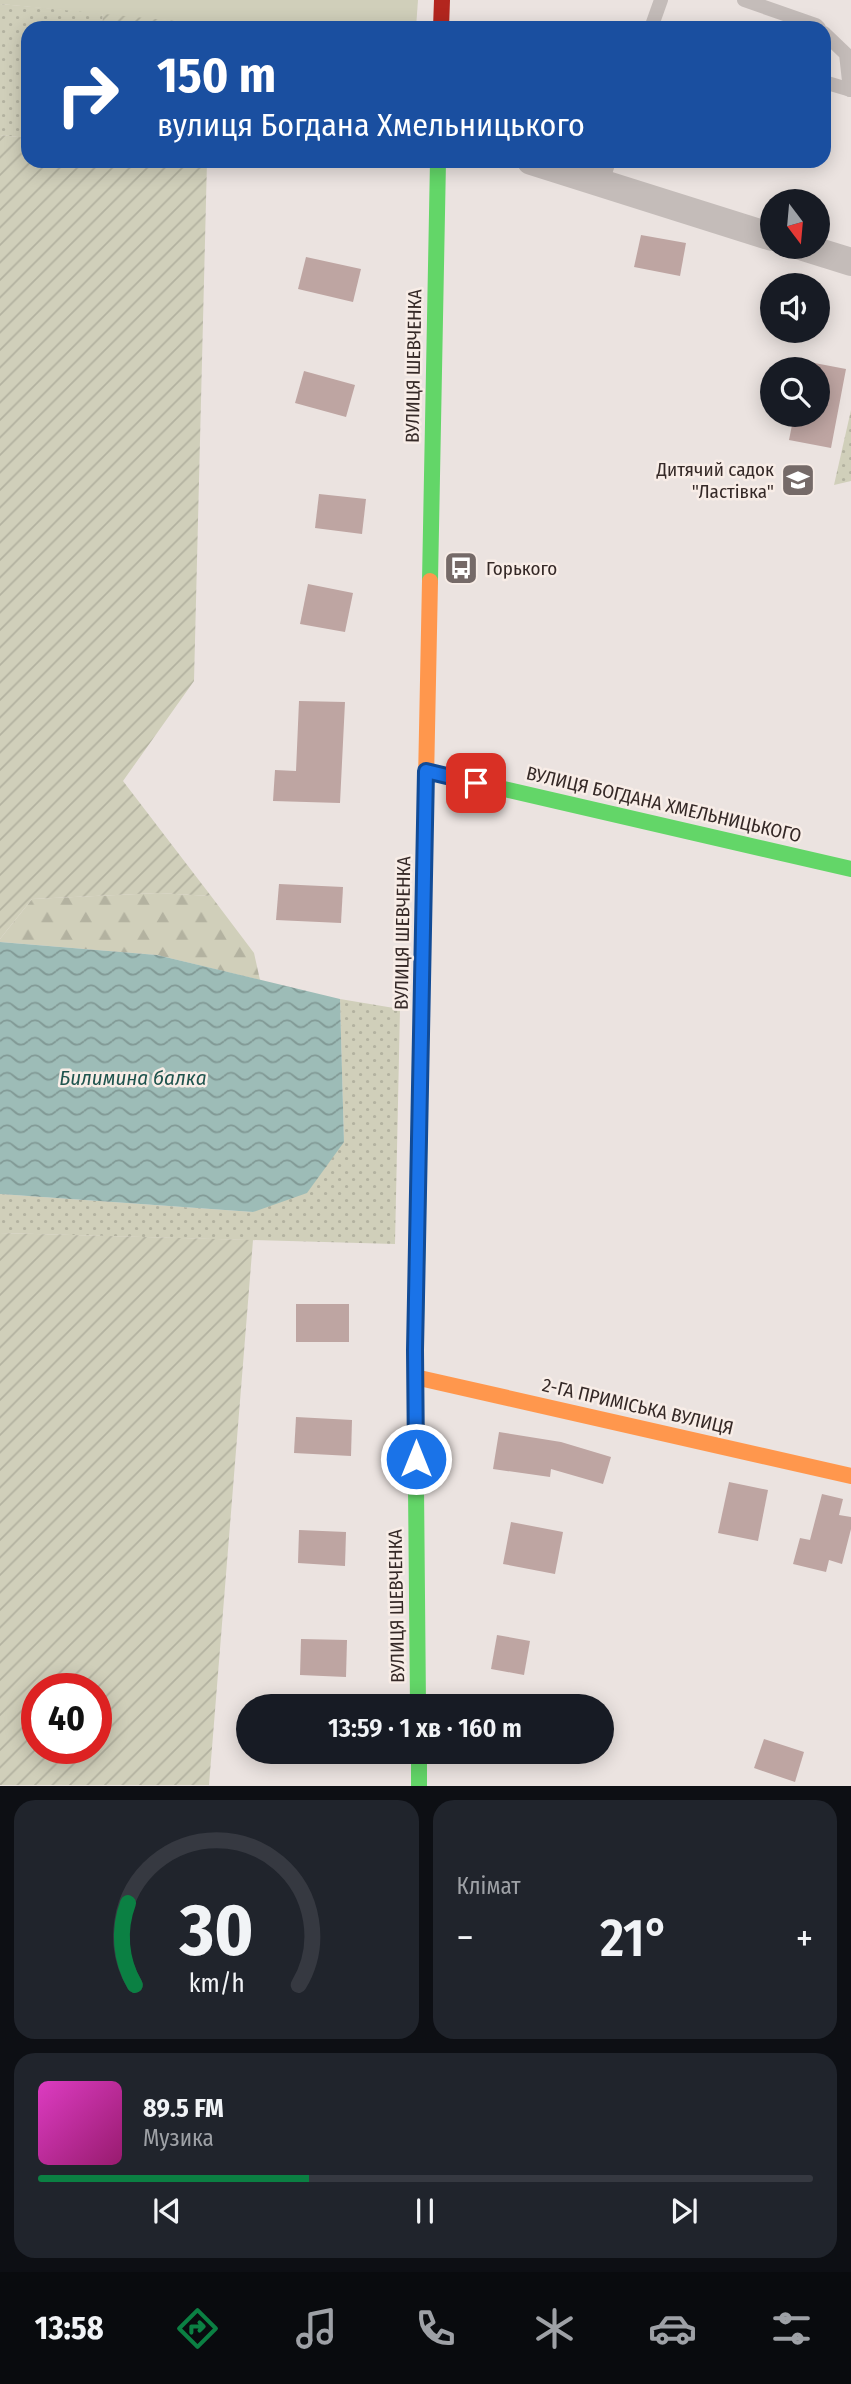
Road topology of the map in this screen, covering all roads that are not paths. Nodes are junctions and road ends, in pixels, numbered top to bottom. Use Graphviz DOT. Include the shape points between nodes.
graph roads {
  1 [pos="442,0"];
  2 [pos="661,0"];
  3 [pos="744,0"];
  4 [pos="442,21"];
  5 [pos="654,21"];
  6 [pos="800,21"];
  7 [pos="831,40"];
  8 [pos="831,84"];
  9 [pos="851,90"];
  10 [pos="438,168"];
  11 [pos="579,168"];
  12 [pos="606,172"];
  13 [pos="760,232"];
  14 [pos="830,255"];
  15 [pos="851,262"];
  16 [pos="426,771"];
  17 [pos="851,869"];
  18 [pos="415,1377"];
  19 [pos="851,1476"];
  20 [pos="418,1694"];
  21 [pos="419,1764"];
  22 [pos="419,1786"];
  1 -- 4 [label="street"];
  2 -- 5 [label="lane"];
  3 -- 6 [label="lane"];
  7 -- 9 [label="lane" via="846,54"];
  8 -- 9 [label="lane"];
  10 -- 16 [label="street, ВУЛИЦЯ ШЕВЧЕНКА"];
  11 -- 12 [label="street"];
  12 -- 13 [label="street"];
  14 -- 15 [label="street"];
  16 -- 17 [label="street, ВУЛИЦЯ БОГДАНА ХМЕЛЬНИЦЬКОГО"];
  16 -- 18 [label="street, ВУЛИЦЯ ШЕВЧЕНКА"];
  18 -- 19 [label="street, 2-ГА ПРИМІСЬКА ВУЛИЦЯ"];
  18 -- 20 [label="street, ВУЛИЦЯ ШЕВЧЕНКА"];
  21 -- 22 [label="street"];
}
